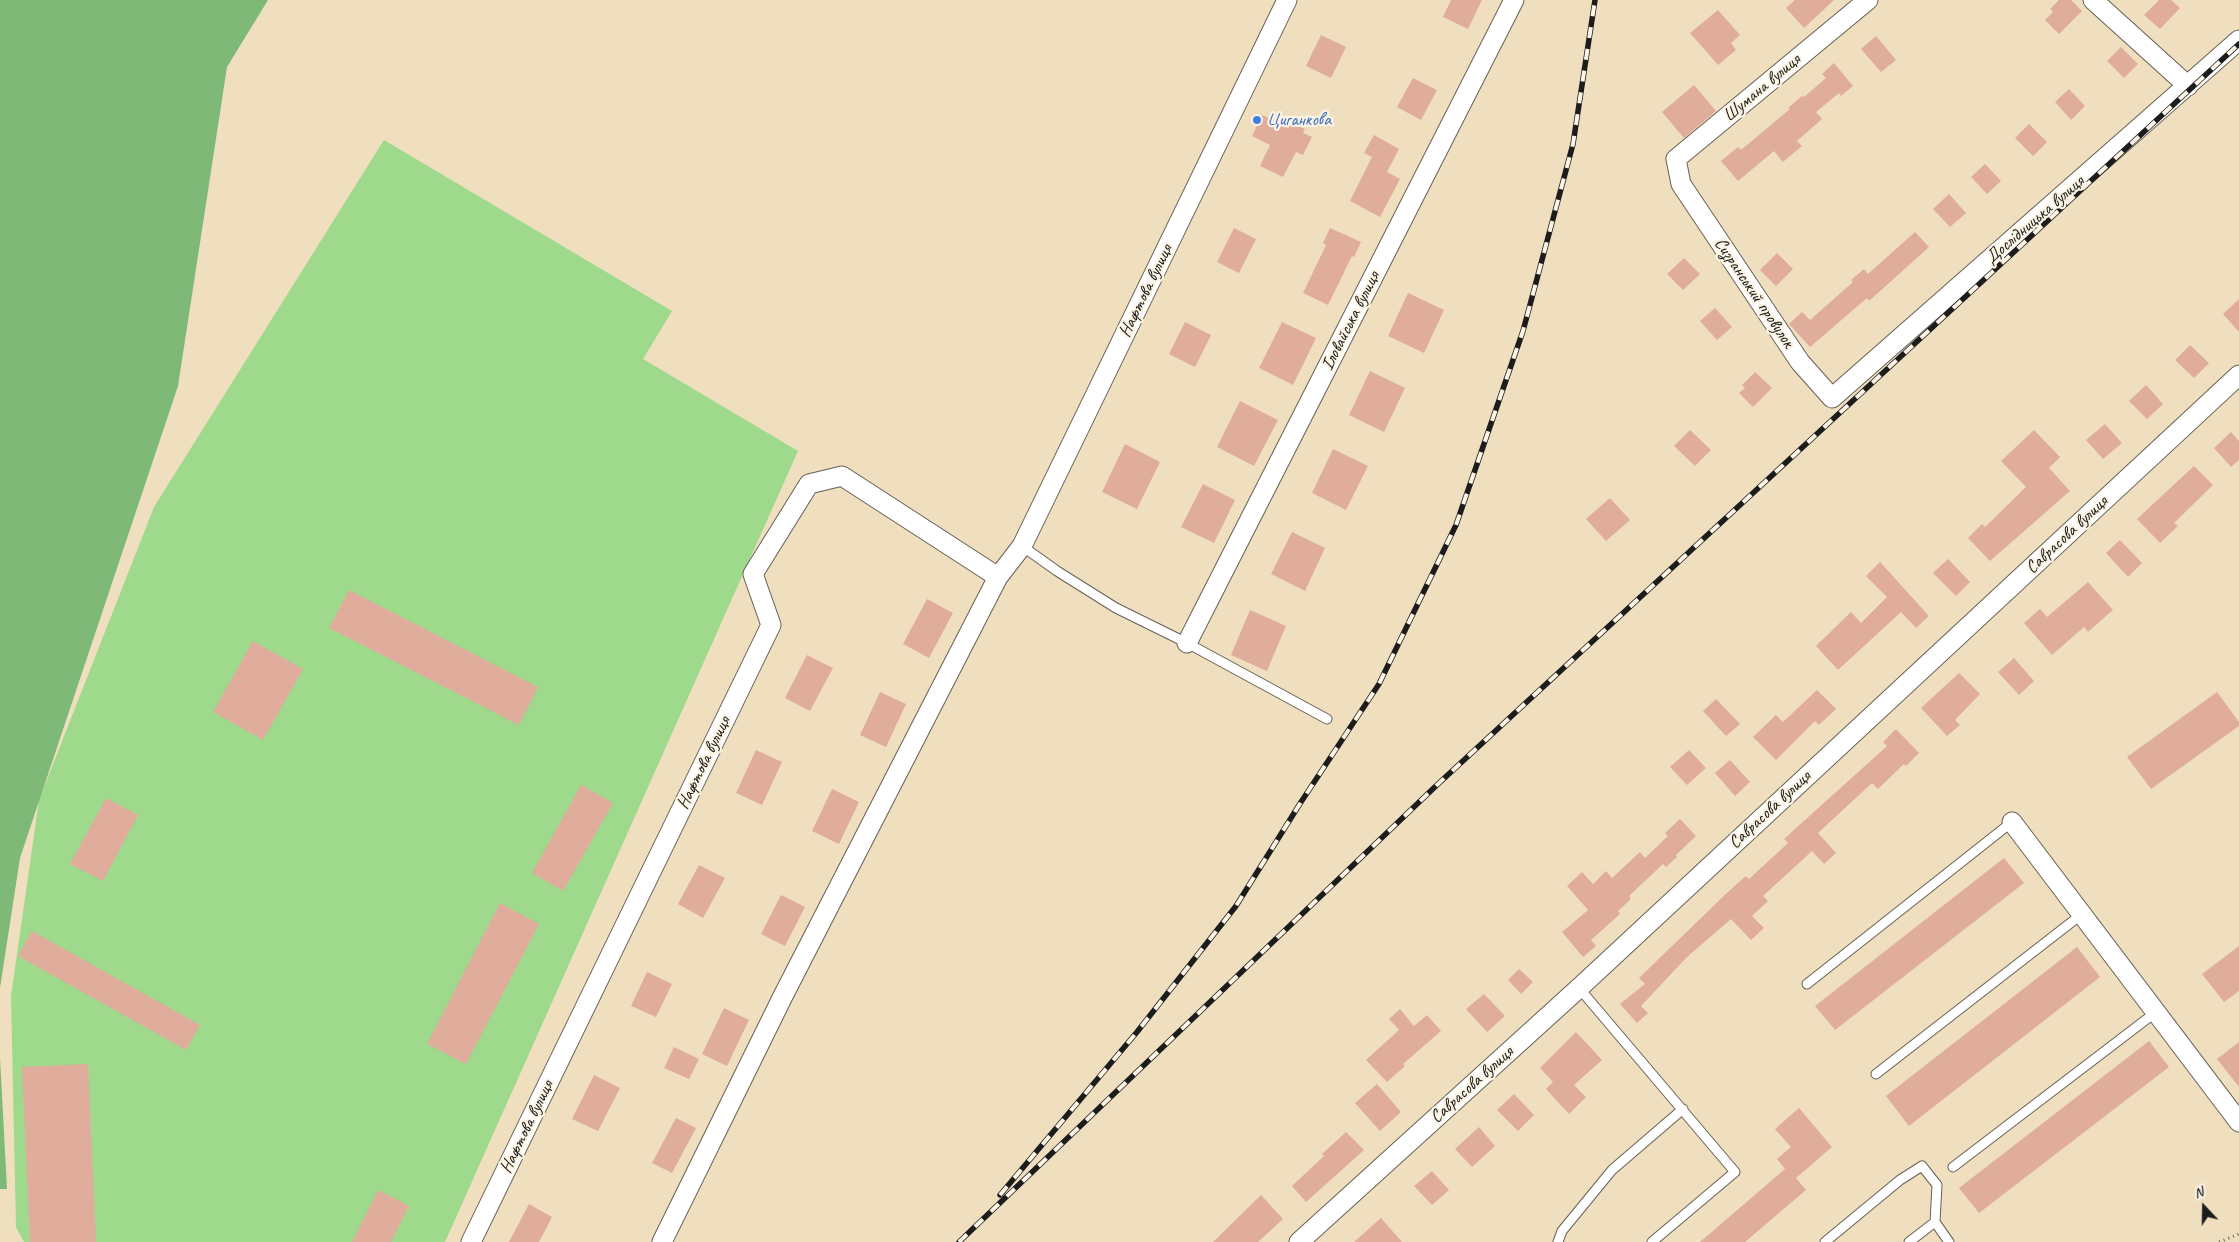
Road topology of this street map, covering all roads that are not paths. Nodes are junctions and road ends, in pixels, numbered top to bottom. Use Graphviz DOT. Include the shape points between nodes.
graph roads {
  1 [pos="1287,0"];
  2 [pos="1514,0"];
  3 [pos="1868,0"];
  4 [pos="2093,0"];
  5 [pos="2239,40"];
  6 [pos="2188,86"];
  7 [pos="1681,184"];
  8 [pos="2239,375"];
  9 [pos="1832,398"];
  10 [pos="1022,546"];
  11 [pos="998,577"];
  12 [pos="1187,643"];
  13 [pos="1327,719"];
  14 [pos="2012,822"];
  15 [pos="2082,914"];
  16 [pos="1807,984"];
  17 [pos="1579,988"];
  18 [pos="2156,1012"];
  19 [pos="1876,1074"];
  20 [pos="1683,1109"];
  21 [pos="2239,1122"];
  22 [pos="1953,1167"];
  23 [pos="1935,1222"];
  24 [pos="471,1242"];
  25 [pos="662,1242"];
  26 [pos="1299,1242"];
  27 [pos="1558,1242"];
  28 [pos="1652,1242"];
  29 [pos="1825,1242"];
  30 [pos="1909,1242"];
  31 [pos="1949,1242"];
  1 -- 10 [label="street, Нафтова вулиця"];
  2 -- 12 [label="street, Іловайська вулиця"];
  3 -- 7 [label="street, Шумана вулиця" via="1676,159"];
  4 -- 6 [label="street"];
  5 -- 6 [label="street, Дослідницька вулиця"];
  6 -- 9 [label="street, Дослідницька вулиця"];
  7 -- 9 [label="street, Сизранський провулок" via="1800,362"];
  8 -- 17 [label="street, Саврасова вулиця"];
  10 -- 11 [label="street, Нафтова вулиця"];
  10 -- 12 [label="lane" via="1116,608"];
  11 -- 24 [label="street, Нафтова вулиця" via="842,476 809,484 753,574 771,625"];
  11 -- 25 [label="street, Нафтова вулиця" via="783,996"];
  12 -- 13 [label="lane"];
  14 -- 15 [label="street"];
  14 -- 16 [label="lane"];
  15 -- 18 [label="street"];
  15 -- 19 [label="lane"];
  17 -- 20 [label="lane"];
  17 -- 26 [label="street, Саврасова вулиця"];
  18 -- 21 [label="street"];
  18 -- 22 [label="lane"];
  20 -- 27 [label="lane" via="1612,1170 1562,1231"];
  20 -- 28 [label="lane" via="1735,1172"];
  23 -- 29 [label="lane" via="1937,1185 1922,1166 1900,1180"];
  23 -- 30 [label="lane"];
  23 -- 31 [label="lane"];
}
